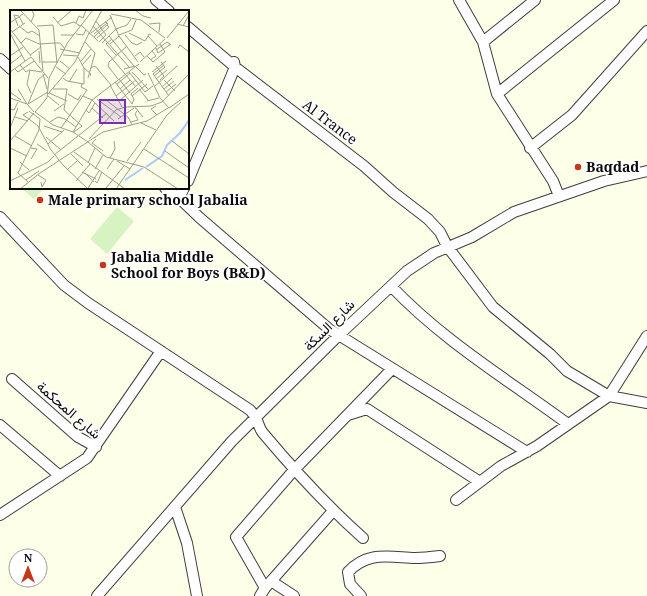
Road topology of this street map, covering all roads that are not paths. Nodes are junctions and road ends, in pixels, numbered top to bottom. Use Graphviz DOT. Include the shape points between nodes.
graph roads {
  1 [pos="156,0"];
  2 [pos="459,0"];
  3 [pos="535,0"];
  4 [pos="614,0"];
  5 [pos="168,10"];
  6 [pos="189,28"];
  7 [pos="647,31"];
  8 [pos="483,42"];
  9 [pos="0,59"];
  10 [pos="234,62"];
  11 [pos="10,68"];
  12 [pos="497,94"];
  13 [pos="530,148"];
  14 [pos="647,172"];
  15 [pos="189,178"];
  16 [pos="166,189"];
  17 [pos="184,189"];
  18 [pos="559,196"];
  19 [pos="179,198"];
  20 [pos="0,217"];
  21 [pos="447,246"];
  22 [pos="391,286"];
  23 [pos="340,334"];
  24 [pos="647,336"];
  25 [pos="161,351"];
  26 [pos="392,368"];
  27 [pos="12,378"];
  28 [pos="609,396"];
  29 [pos="647,403"];
  30 [pos="348,415"];
  31 [pos="258,417"];
  32 [pos="568,424"];
  33 [pos="0,425"];
  34 [pos="96,447"];
  35 [pos="527,452"];
  36 [pos="294,470"];
  37 [pos="60,476"];
  38 [pos="480,482"];
  39 [pos="456,500"];
  40 [pos="175,507"];
  41 [pos="334,511"];
  42 [pos="0,515"];
  43 [pos="363,538"];
  44 [pos="440,556"];
  45 [pos="265,588"];
  46 [pos="97,596"];
  47 [pos="197,596"];
  48 [pos="294,596"];
  49 [pos="361,596"];
  1 -- 5 [label="street"];
  2 -- 8 [label="street"];
  3 -- 8 [label="street"];
  4 -- 12 [label="street"];
  6 -- 10 [label="street, Al Trance"];
  7 -- 13 [label="street" via="572,115"];
  8 -- 12 [label="street"];
  9 -- 11 [label="street"];
  10 -- 15 [label="street"];
  10 -- 21 [label="street, Al Trance" via="428,219 440,232"];
  12 -- 13 [label="street"];
  13 -- 18 [label="street"];
  14 -- 18 [label="street, شارع السكة" via="604,181"];
  16 -- 19 [label="street"];
  17 -- 19 [label="street"];
  18 -- 21 [label="street, شارع السكة" via="514,212 472,237"];
  19 -- 23 [label="street" via="323,324"];
  20 -- 25 [label="street" via="64,285"];
  21 -- 22 [label="street, شارع السكة" via="407,271"];
  21 -- 28 [label="street, Al Trance" via="493,307 550,354 567,372"];
  22 -- 23 [label="street, شارع السكة"];
  22 -- 32 [label="street" via="458,345"];
  23 -- 26 [label="street"];
  23 -- 31 [label="street, شارع السكة"];
  24 -- 28 [label="street"];
  25 -- 31 [label="street"];
  25 -- 34 [label="street"];
  26 -- 30 [label="street"];
  26 -- 35 [label="street"];
  27 -- 34 [label="street, شارع المحكمة" via="78,437"];
  28 -- 29 [label="street, Al Trance"];
  28 -- 32 [label="street"];
  30 -- 36 [label="street"];
  30 -- 38 [label="street" via="367,409"];
  31 -- 36 [label="street" via="260,431"];
  31 -- 40 [label="street, شارع السكة" via="232,441"];
  32 -- 35 [label="street"];
  33 -- 37 [label="street"];
  34 -- 37 [label="street, شارع المحكمة" via="87,458"];
  35 -- 38 [label="street" via="501,466"];
  36 -- 41 [label="street"];
  36 -- 45 [label="street" via="236,537"];
  37 -- 42 [label="street, شارع المحكمة"];
  38 -- 39 [label="street"];
  40 -- 46 [label="street, شارع السكة"];
  40 -- 47 [label="street" via="187,543"];
  41 -- 43 [label="street"];
  41 -- 45 [label="street"];
  44 -- 49 [label="street" via="380,556 358,562 348,572 350,584"];
  45 -- 48 [label="street"];
}
